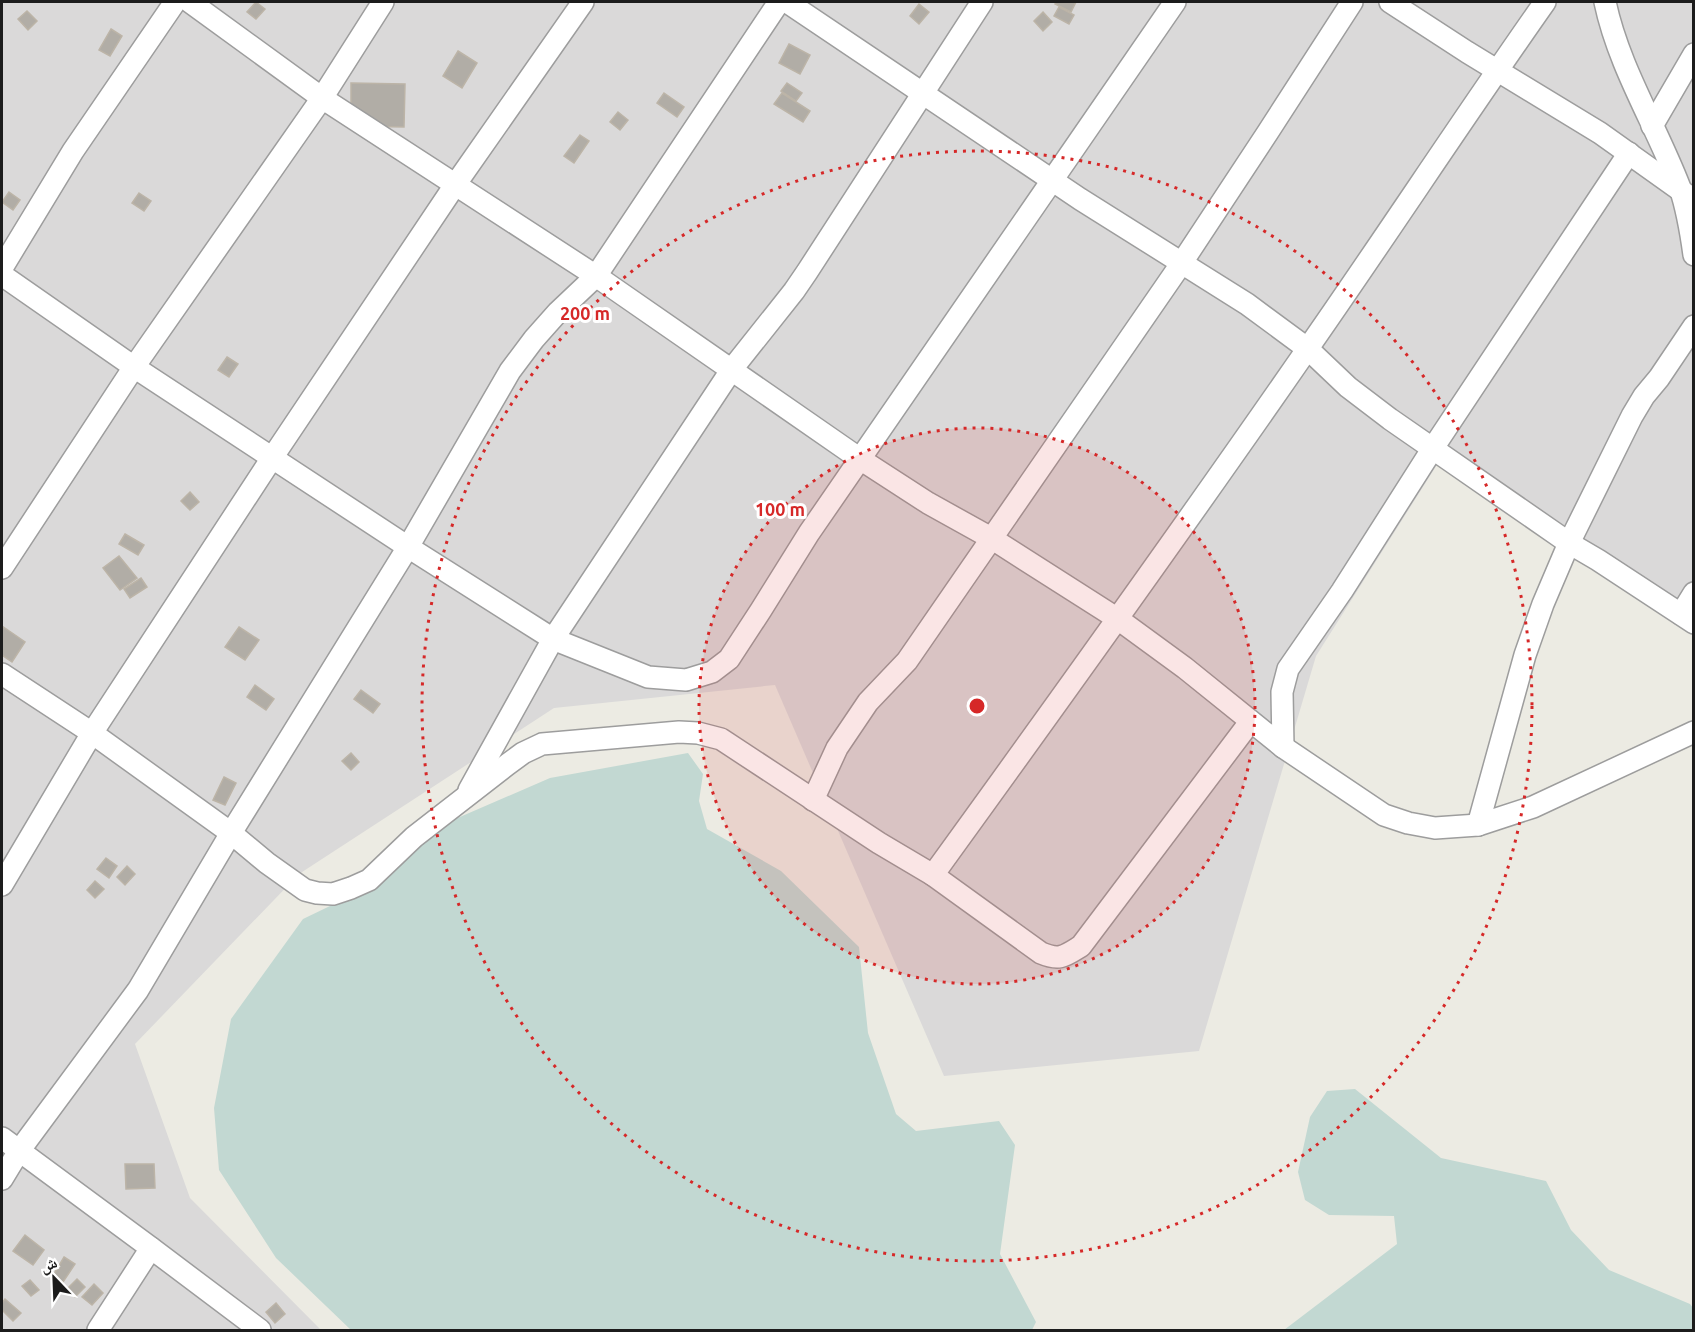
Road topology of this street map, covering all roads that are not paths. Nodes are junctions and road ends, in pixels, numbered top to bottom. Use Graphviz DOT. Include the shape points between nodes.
graph roads {
  1 [pos="175,2"];
  2 [pos="190,2"];
  3 [pos="383,2"];
  4 [pos="583,2"];
  5 [pos="779,2"];
  6 [pos="787,2"];
  7 [pos="982,2"];
  8 [pos="1175,2"];
  9 [pos="1352,2"];
  10 [pos="1390,2"];
  11 [pos="1545,2"];
  12 [pos="1605,2"];
  13 [pos="1694,54"];
  14 [pos="1497,70"];
  15 [pos="924,93"];
  16 [pos="322,98"];
  17 [pos="1652,126"];
  18 [pos="1629,153"];
  19 [pos="1051,180"];
  20 [pos="455,185"];
  21 [pos="1687,195"];
  22 [pos="1694,255"];
  23 [pos="1181,264"];
  24 [pos="2,268"];
  25 [pos="2,275"];
  26 [pos="596,276"];
  27 [pos="1694,326"];
  28 [pos="1308,349"];
  29 [pos="134,367"];
  30 [pos="732,369"];
  31 [pos="1433,448"];
  32 [pos="272,458"];
  33 [pos="860,459"];
  34 [pos="991,538"];
  35 [pos="1569,543"];
  36 [pos="408,547"];
  37 [pos="2,568"];
  38 [pos="1694,593"];
  39 [pos="1118,619"];
  40 [pos="1687,619"];
  41 [pos="553,639"];
  42 [pos="2,674"];
  43 [pos="1250,722"];
  44 [pos="1694,732"];
  45 [pos="92,733"];
  46 [pos="1283,747"];
  47 [pos="463,800"];
  48 [pos="813,800"];
  49 [pos="1478,825"];
  50 [pos="231,833"];
  51 [pos="933,875"];
  52 [pos="2,885"];
  53 [pos="2,1138"];
  54 [pos="19,1151"];
  55 [pos="2,1179"];
  56 [pos="151,1248"];
  57 [pos="98,1330"];
  58 [pos="260,1330"];
  1 -- 24 [label="street" via="73,151"];
  2 -- 16 [label="street"];
  3 -- 16 [label="street"];
  4 -- 20 [label="street"];
  5 -- 26 [label="street"];
  6 -- 15 [label="street"];
  7 -- 15 [label="street"];
  8 -- 19 [label="street"];
  9 -- 23 [label="street"];
  10 -- 14 [label="street"];
  11 -- 14 [label="street"];
  12 -- 17 [label="street" via="1628,72"];
  13 -- 17 [label="street"];
  14 -- 18 [label="street"];
  14 -- 28 [label="street"];
  15 -- 19 [label="street"];
  15 -- 30 [label="street" via="807,272"];
  16 -- 20 [label="street"];
  16 -- 29 [label="street"];
  17 -- 21 [label="street"];
  18 -- 21 [label="street"];
  18 -- 31 [label="street"];
  19 -- 23 [label="street"];
  19 -- 33 [label="street"];
  20 -- 26 [label="street"];
  20 -- 32 [label="street"];
  21 -- 22 [label="street"];
  23 -- 28 [label="street" via="1247,304"];
  23 -- 34 [label="street"];
  25 -- 29 [label="street"];
  26 -- 30 [label="street"];
  26 -- 36 [label="street" via="558,312 510,371"];
  27 -- 35 [label="street" via="1632,416"];
  28 -- 31 [label="street" via="1348,387"];
  28 -- 39 [label="street"];
  29 -- 32 [label="street"];
  29 -- 37 [label="street"];
  30 -- 33 [label="street"];
  30 -- 41 [label="street"];
  31 -- 35 [label="street"];
  31 -- 46 [label="street" via="1288,669 1282,692"];
  32 -- 36 [label="street"];
  32 -- 45 [label="street"];
  33 -- 34 [label="street"];
  33 -- 41 [label="street" via="729,658 712,672 686,680 648,677"];
  34 -- 39 [label="street"];
  34 -- 48 [label="street" via="907,661 868,702 837,748"];
  35 -- 40 [label="street"];
  35 -- 49 [label="street" via="1525,655"];
  36 -- 41 [label="street"];
  36 -- 50 [label="street"];
  38 -- 40 [label="street"];
  39 -- 43 [label="street"];
  39 -- 51 [label="street"];
  41 -- 47 [label="street"];
  42 -- 45 [label="street"];
  43 -- 46 [label="street"];
  43 -- 51 [label="street" via="1081,946 1061,957 1041,953"];
  44 -- 49 [label="street" via="1533,807"];
  45 -- 50 [label="street"];
  45 -- 52 [label="street"];
  46 -- 49 [label="street" via="1384,815 1435,828"];
  47 -- 48 [label="street" via="523,753 542,744 679,732 720,739"];
  47 -- 50 [label="street" via="414,837 369,880 333,894 305,890"];
  48 -- 51 [label="street"];
  50 -- 54 [label="street" via="138,990"];
  53 -- 54 [label="street"];
  54 -- 55 [label="street"];
  54 -- 56 [label="street"];
  56 -- 57 [label="street"];
  56 -- 58 [label="street"];
}
